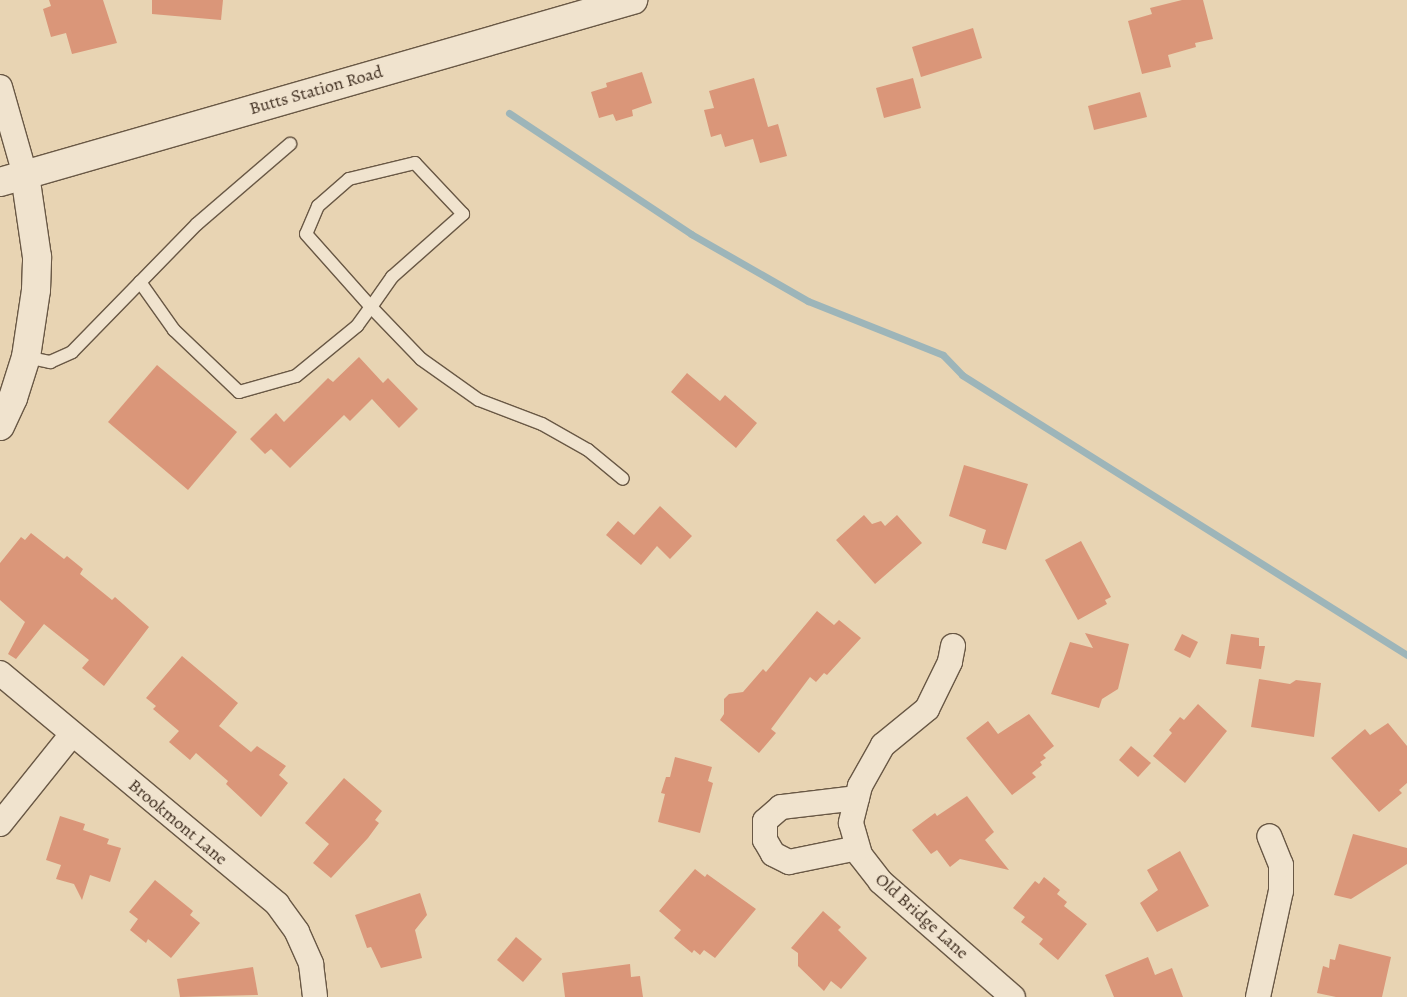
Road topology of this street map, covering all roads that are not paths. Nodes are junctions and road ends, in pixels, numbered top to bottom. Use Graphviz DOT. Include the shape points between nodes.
graph roads {
  1 [pos="633,0"];
  2 [pos="0,87"];
  3 [pos="290,144"];
  4 [pos="13,178"];
  5 [pos="140,282"];
  6 [pos="371,307"];
  7 [pos="26,357"];
  8 [pos="0,426"];
  9 [pos="623,479"];
  10 [pos="953,646"];
  11 [pos="0,673"];
  12 [pos="72,734"];
  13 [pos="857,798"];
  14 [pos="0,824"];
  15 [pos="1268,836"];
  16 [pos="858,848"];
  17 [pos="315,997"];
  18 [pos="1013,997"];
  19 [pos="1258,997"];
  1 -- 4 [label="main road, Butts Station Road"];
  2 -- 4 [label="street"];
  3 -- 5 [label="lane" via="196,224"];
  4 -- 7 [label="main road" via="37,257"];
  5 -- 6 [label="lane" via="174,330 239,392 296,376 357,326"];
  5 -- 7 [label="lane" via="65,357 50,362"];
  6 -- 6 [label="lane" via="392,278 463,214 415,163 349,179 318,206 306,234"];
  6 -- 9 [label="lane" via="421,359 472,395 542,424 588,450"];
  7 -- 8 [label="main road"];
  10 -- 13 [label="street, Old Bridge Lane" via="950,662 927,709 883,745 860,786"];
  11 -- 12 [label="street, Brookmont Lane"];
  12 -- 14 [label="street"];
  12 -- 17 [label="street, Brookmont Lane" via="277,904 297,932 311,964"];
  13 -- 16 [label="street, Old Bridge Lane" via="852,823"];
  13 -- 16 [label="street" via="781,808 765,821 765,840 773,854 789,862"];
  15 -- 19 [label="street" via="1281,865 1282,891"];
  16 -- 18 [label="street, Old Bridge Lane" via="881,882"];
}
